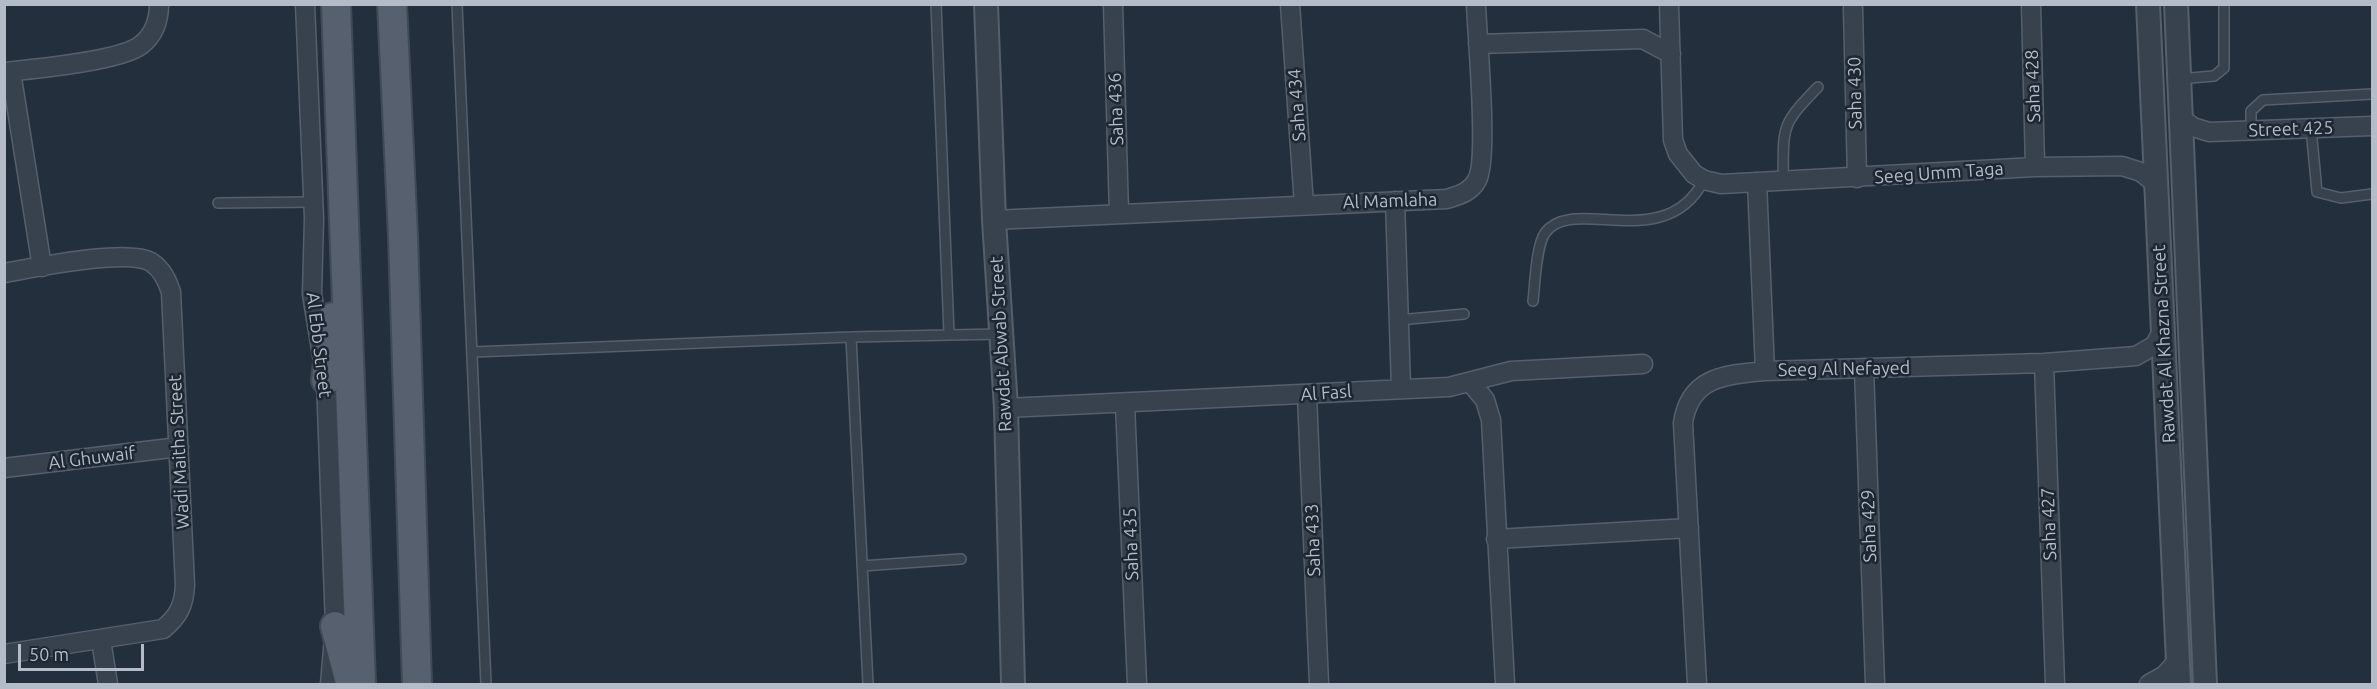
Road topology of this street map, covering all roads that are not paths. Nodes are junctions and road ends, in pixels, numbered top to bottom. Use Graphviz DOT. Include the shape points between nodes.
graph roads {
  1 [pos="159,4"];
  2 [pos="305,4"];
  3 [pos="336,4"];
  4 [pos="392,4"];
  5 [pos="457,4"];
  6 [pos="936,4"];
  7 [pos="986,4"];
  8 [pos="1113,4"];
  9 [pos="1290,4"];
  10 [pos="1476,4"];
  11 [pos="2031,4"];
  12 [pos="2148,4"];
  13 [pos="2176,4"];
  14 [pos="2224,4"];
  15 [pos="1853,8"];
  16 [pos="1669,10"];
  17 [pos="1643,39"];
  18 [pos="1478,44"];
  19 [pos="1671,54"];
  20 [pos="8,72"];
  21 [pos="2178,80"];
  22 [pos="1818,87"];
  23 [pos="2373,94"];
  24 [pos="2180,118"];
  25 [pos="2373,126"];
  26 [pos="2311,128"];
  27 [pos="2251,130"];
  28 [pos="2209,132"];
  29 [pos="2154,141"];
  30 [pos="2181,156"];
  31 [pos="2122,166"];
  32 [pos="2035,167"];
  33 [pos="1857,178"];
  34 [pos="1704,180"];
  35 [pos="1757,182"];
  36 [pos="1783,182"];
  37 [pos="2156,184"];
  38 [pos="2373,194"];
  39 [pos="1395,201"];
  40 [pos="313,202"];
  41 [pos="218,204"];
  42 [pos="1304,205"];
  43 [pos="1119,213"];
  44 [pos="994,220"];
  45 [pos="344,225"];
  46 [pos="42,267"];
  47 [pos="4,273"];
  48 [pos="1533,301"];
  49 [pos="1464,314"];
  50 [pos="1399,320"];
  51 [pos="2163,329"];
  52 [pos="949,334"];
  53 [pos="1001,334"];
  54 [pos="851,337"];
  55 [pos="473,352"];
  56 [pos="2136,356"];
  57 [pos="2044,363"];
  58 [pos="1643,364"];
  59 [pos="1864,368"];
  60 [pos="1765,371"];
  61 [pos="2165,375"];
  62 [pos="326,380"];
  63 [pos="1472,383"];
  64 [pos="1401,388"];
  65 [pos="1307,395"];
  66 [pos="1125,404"];
  67 [pos="1006,408"];
  68 [pos="179,447"];
  69 [pos="4,468"];
  70 [pos="1689,528"];
  71 [pos="1496,539"];
  72 [pos="961,559"];
  73 [pos="862,566"];
  74 [pos="335,626"];
  75 [pos="101,640"];
  76 [pos="4,654"];
  77 [pos="2178,660"];
  78 [pos="108,684"];
  79 [pos="330,684"];
  80 [pos="351,684"];
  81 [pos="361,684"];
  82 [pos="417,684"];
  83 [pos="486,684"];
  84 [pos="868,684"];
  85 [pos="1013,684"];
  86 [pos="1137,684"];
  87 [pos="1319,684"];
  88 [pos="1505,684"];
  89 [pos="1697,684"];
  90 [pos="1875,684"];
  91 [pos="2055,684"];
  92 [pos="2149,684"];
  93 [pos="2179,684"];
  94 [pos="2205,684"];
  1 -- 20 [label="street" via="150,36 132,51"];
  2 -- 40 [label="street, Al Ebb Street"];
  3 -- 45 [label="main road, Al Ebb Street"];
  4 -- 82 [label="main road"];
  5 -- 55 [label="lane"];
  6 -- 52 [label="lane"];
  7 -- 44 [label="street, Rawdat Abwab Street"];
  8 -- 43 [label="street, Saha 436"];
  9 -- 42 [label="street, Saha 434"];
  10 -- 18 [label="street, Al Mamlaha"];
  11 -- 32 [label="street, Saha 428"];
  12 -- 29 [label="street, Rawdat Al Khazna Street"];
  13 -- 21 [label="street, Rawdat Al Khazna Street"];
  14 -- 21 [label="lane" via="2224,68 2214,76"];
  15 -- 33 [label="street, Saha 430"];
  16 -- 17 [label="street"];
  16 -- 19 [label="street"];
  17 -- 18 [label="street"];
  17 -- 19 [label="street"];
  18 -- 39 [label="street, Al Mamlaha" via="1482,164 1477,181 1447,199"];
  19 -- 34 [label="street" via="1673,140 1685,164"];
  20 -- 46 [label="street"];
  21 -- 24 [label="street, Rawdat Al Khazna Street"];
  22 -- 36 [label="lane" via="1787,122"];
  23 -- 27 [label="lane" via="2263,100 2251,111"];
  24 -- 28 [label="street, Street 425"];
  24 -- 30 [label="street, Rawdat Al Khazna Street"];
  25 -- 26 [label="street, Street 425"];
  26 -- 27 [label="street, Street 425"];
  26 -- 38 [label="lane" via="2317,192 2341,198"];
  27 -- 28 [label="street, Street 425"];
  28 -- 30 [label="street" via="2193,141"];
  29 -- 31 [label="street" via="2140,156"];
  29 -- 37 [label="street, Rawdat Al Khazna Street"];
  30 -- 94 [label="street, Rawdat Al Khazna Street"];
  31 -- 32 [label="street, Seeg Umm Taga"];
  31 -- 37 [label="street, Seeg Umm Taga" via="2141,172"];
  32 -- 33 [label="street, Seeg Umm Taga"];
  33 -- 36 [label="street, Seeg Umm Taga"];
  34 -- 35 [label="street, Seeg Umm Taga" via="1721,184"];
  34 -- 48 [label="lane" via="1689,203 1664,217 1568,221 1551,227 1540,242"];
  35 -- 36 [label="street, Seeg Umm Taga"];
  35 -- 60 [label="street"];
  37 -- 51 [label="street, Rawdat Al Khazna Street"];
  39 -- 42 [label="street, Al Mamlaha"];
  39 -- 50 [label="street"];
  40 -- 41 [label="lane"];
  40 -- 62 [label="street, Al Ebb Street" via="312,300"];
  42 -- 43 [label="street, Al Mamlaha"];
  43 -- 44 [label="street, Al Mamlaha"];
  44 -- 53 [label="street, Rawdat Abwab Street"];
  45 -- 62 [label="main road"];
  45 -- 81 [label="main road, Al Ebb Street"];
  46 -- 47 [label="street, Wadi Maitha Street"];
  46 -- 68 [label="street, Wadi Maitha Street" via="128,256 145,260 160,270 171,292"];
  49 -- 50 [label="lane"];
  50 -- 64 [label="street"];
  51 -- 56 [label="street" via="2155,345"];
  51 -- 61 [label="street, Rawdat Al Khazna Street"];
  52 -- 53 [label="lane"];
  52 -- 54 [label="lane"];
  53 -- 67 [label="street, Rawdat Abwab Street"];
  54 -- 55 [label="lane"];
  54 -- 73 [label="lane"];
  55 -- 83 [label="lane"];
  56 -- 57 [label="street, Seeg Al Nefayed"];
  56 -- 61 [label="street" via="2155,363"];
  57 -- 59 [label="street, Seeg Al Nefayed"];
  57 -- 91 [label="street, Saha 427"];
  58 -- 63 [label="street, Al Fasl" via="1511,371"];
  59 -- 60 [label="street, Seeg Al Nefayed"];
  59 -- 90 [label="street, Saha 429"];
  60 -- 70 [label="street, Seeg Al Nefayed" via="1711,380 1691,398 1683,423"];
  61 -- 77 [label="street, Rawdat Al Khazna Street"];
  62 -- 74 [label="street, Al Ebb Street"];
  63 -- 64 [label="street, Al Fasl"];
  63 -- 71 [label="street" via="1485,399 1491,420"];
  64 -- 65 [label="street, Al Fasl"];
  65 -- 66 [label="street, Al Fasl"];
  65 -- 87 [label="street, Saha 433"];
  66 -- 67 [label="street, Al Fasl"];
  66 -- 86 [label="street, Saha 435"];
  67 -- 85 [label="street, Rawdat Abwab Street"];
  68 -- 69 [label="street, Al Ghuwaif"];
  68 -- 75 [label="street, Wadi Maitha Street" via="184,602 177,618 163,629"];
  70 -- 71 [label="street"];
  70 -- 89 [label="street, Seeg Al Nefayed"];
  71 -- 88 [label="street"];
  72 -- 73 [label="lane"];
  73 -- 84 [label="lane"];
  74 -- 79 [label="street, Al Ebb Street"];
  74 -- 80 [label="main road"];
  75 -- 76 [label="street, Wadi Maitha Street"];
  75 -- 78 [label="street"];
  77 -- 92 [label="street" via="2165,675"];
  77 -- 93 [label="street, Rawdat Al Khazna Street"];
}
